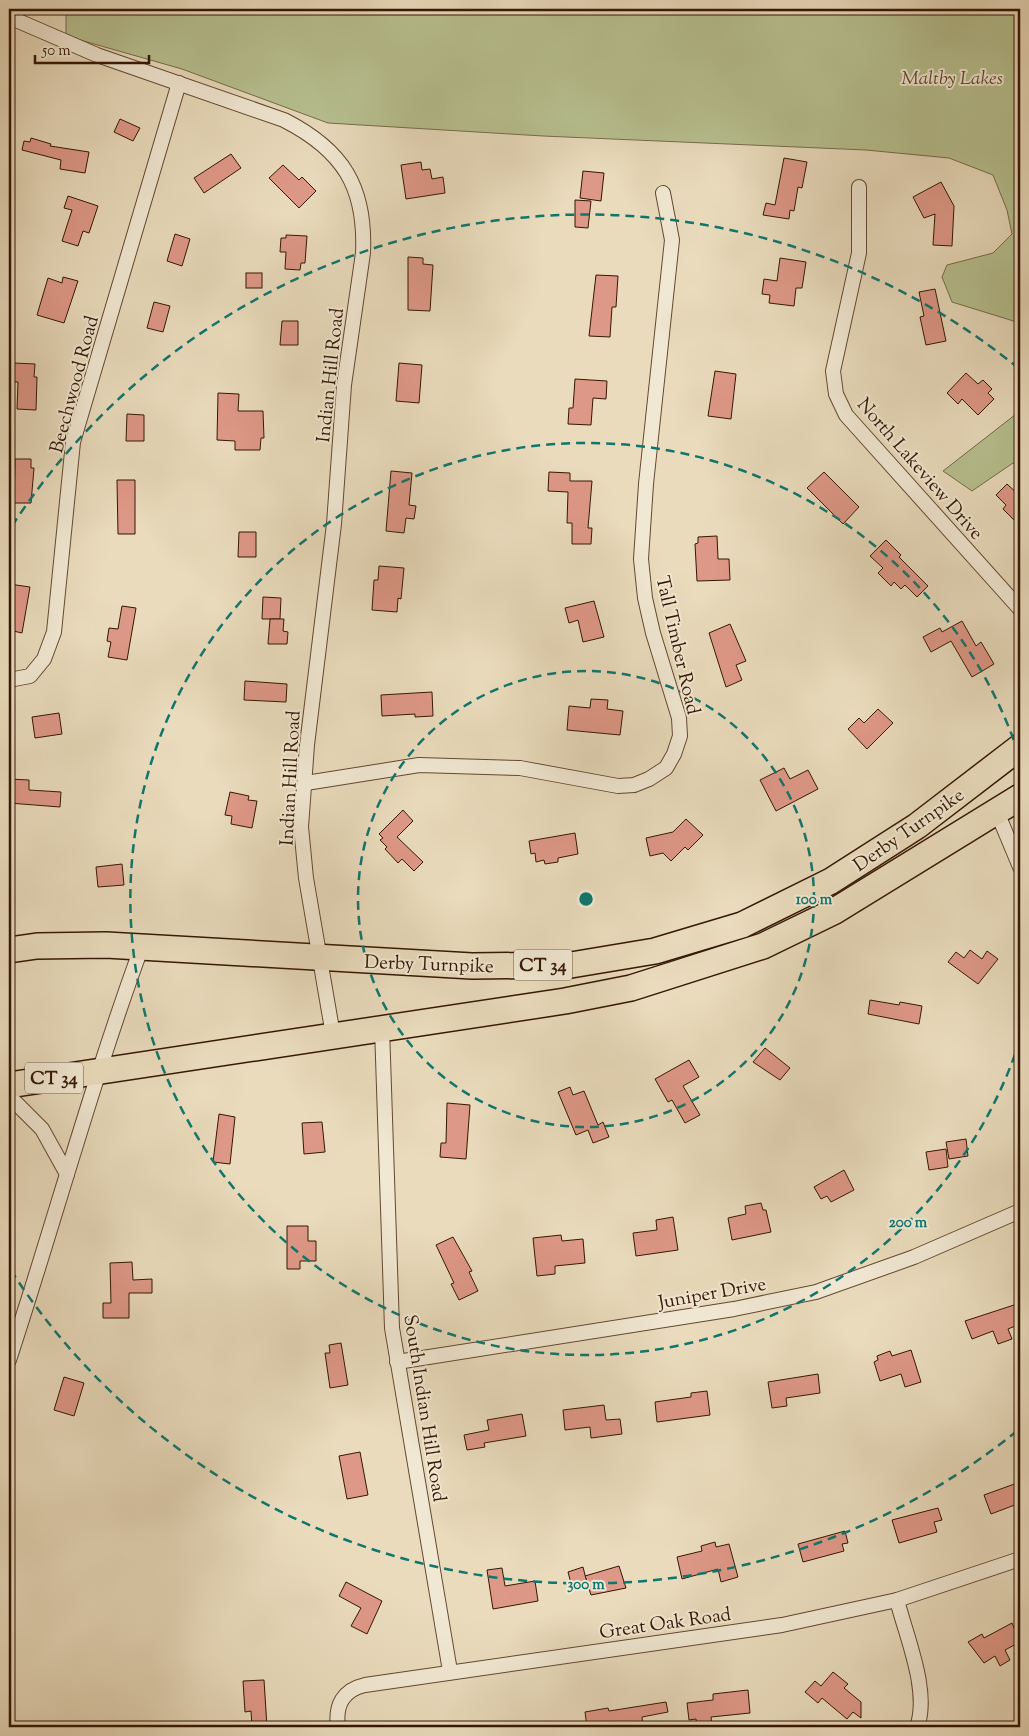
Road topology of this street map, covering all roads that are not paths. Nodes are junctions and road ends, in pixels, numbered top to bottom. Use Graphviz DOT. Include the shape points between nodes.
graph roads {
  1 [pos="9,17"];
  2 [pos="179,83"];
  3 [pos="859,186"];
  4 [pos="662,193"];
  5 [pos="1020,609"];
  6 [pos="9,680"];
  7 [pos="1020,747"];
  8 [pos="306,782"];
  9 [pos="1020,796"];
  10 [pos="997,812"];
  11 [pos="1020,867"];
  12 [pos="142,946"];
  13 [pos="9,950"];
  14 [pos="321,958"];
  15 [pos="382,1028"];
  16 [pos="333,1035"];
  17 [pos="98,1071"];
  18 [pos="9,1085"];
  19 [pos="9,1096"];
  20 [pos="67,1174"];
  21 [pos="1020,1211"];
  22 [pos="9,1360"];
  23 [pos="396,1362"];
  24 [pos="1020,1559"];
  25 [pos="897,1600"];
  26 [pos="450,1672"];
  27 [pos="338,1727"];
  28 [pos="917,1727"];
  1 -- 2 [label="street, Indian Hill Road" via="98,55"];
  2 -- 6 [label="street, Beechwood Road" via="73,442 54,632 44,659 30,676"];
  2 -- 8 [label="street, Indian Hill Road" via="284,120 316,139 330,150 349,177 362,213 363,253 344,385 334,524 307,745"];
  3 -- 5 [label="street, North Lakeview Drive" via="859,253 833,372 836,394 846,415"];
  4 -- 8 [label="street, Tall Timber Road" via="672,240 641,558 653,633 679,718 680,736 666,768 634,785 618,786 520,768 419,765"];
  7 -- 14 [label="highway, Derby Turnpike / CT 34" via="917,826 830,881 742,926 705,938 646,953 571,965 472,966"];
  8 -- 14 [label="street, Indian Hill Road" via="302,847"];
  9 -- 10 [label="highway, Derby Turnpike / CT 34"];
  10 -- 11 [label="street"];
  10 -- 15 [label="highway, Derby Turnpike / CT 34" via="833,912 763,946 631,988"];
  12 -- 13 [label="highway, Derby Turnpike / CT 34" via="61,945"];
  12 -- 14 [label="highway, Derby Turnpike / CT 34"];
  12 -- 17 [label="street"];
  14 -- 16 [label="street"];
  15 -- 16 [label="highway, Derby Turnpike / CT 34"];
  15 -- 23 [label="street, South Indian Hill Road" via="392,1328"];
  16 -- 17 [label="highway, Derby Turnpike / CT 34"];
  17 -- 18 [label="highway, Derby Turnpike / CT 34"];
  17 -- 20 [label="street"];
  19 -- 20 [label="street" via="42,1129"];
  20 -- 22 [label="street"];
  21 -- 23 [label="street, Juniper Drive" via="929,1251 816,1292 734,1309"];
  23 -- 26 [label="street, South Indian Hill Road"];
  24 -- 25 [label="street, Great Oak Road"];
  25 -- 26 [label="street, Great Oak Road" via="782,1625"];
  25 -- 28 [label="street" via="919,1684"];
  26 -- 27 [label="street, Great Oak Road" via="352,1688 340,1703"];
}
